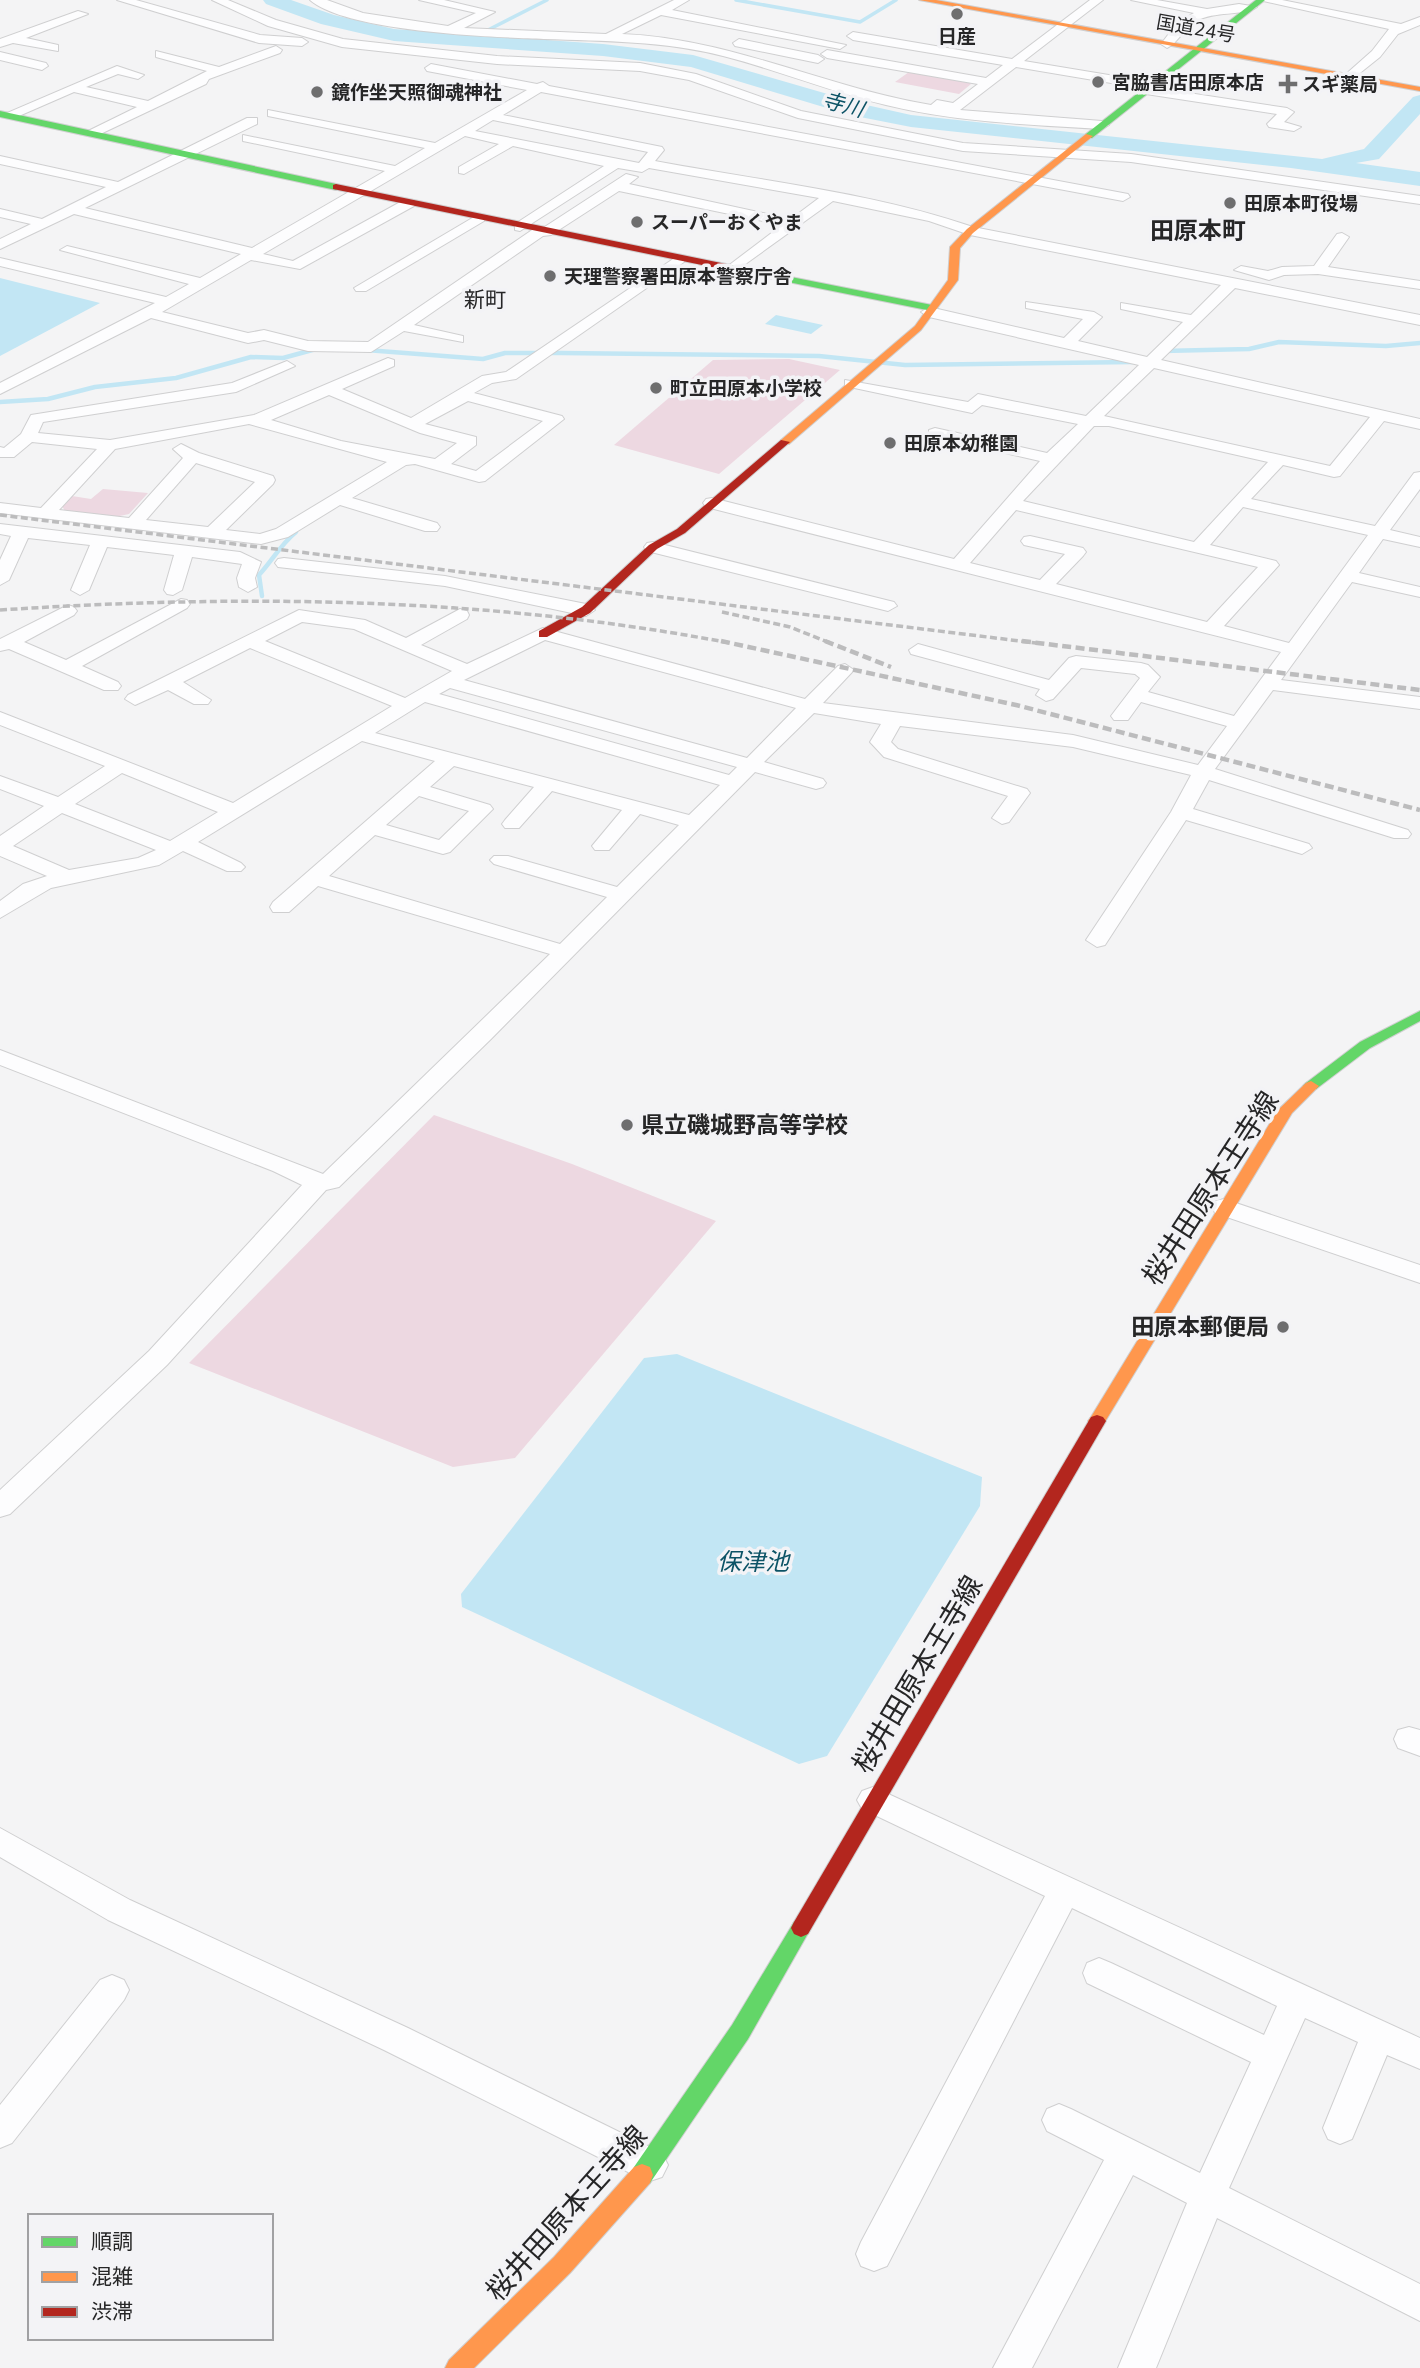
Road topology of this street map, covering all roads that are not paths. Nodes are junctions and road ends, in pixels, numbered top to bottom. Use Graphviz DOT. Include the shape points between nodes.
graph roads {
  1 [pos="123,0"];
  2 [pos="218,0"];
  3 [pos="316,0"];
  4 [pos="425,0"];
  5 [pos="923,0"];
  6 [pos="1097,0"];
  7 [pos="1137,0"];
  8 [pos="685,1"];
  9 [pos="1259,2"];
  10 [pos="658,11"];
  11 [pos="1206,12"];
  12 [pos="82,14"];
  13 [pos="1420,21"];
  14 [pos="635,25"];
  15 [pos="1063,25"];
  16 [pos="836,28"];
  17 [pos="1401,28"];
  18 [pos="450,29"];
  19 [pos="860,31"];
  20 [pos="605,38"];
  21 [pos="973,38"];
  22 [pos="6,41"];
  23 [pos="840,44"];
  24 [pos="1167,44"];
  25 [pos="54,48"];
  26 [pos="276,50"];
  27 [pos="1199,50"];
  28 [pos="951,52"];
  29 [pos="160,54"];
  30 [pos="0,56"];
  31 [pos="822,57"];
  32 [pos="581,63"];
  33 [pos="1013,63"];
  34 [pos="42,66"];
  35 [pos="220,71"];
  36 [pos="138,75"];
  37 [pos="1350,77"];
  38 [pos="988,82"];
  39 [pos="541,86"];
  40 [pos="72,88"];
  41 [pos="1148,88"];
  42 [pos="1420,89"];
  43 [pos="147,105"];
  44 [pos="273,113"];
  45 [pos="4,115"];
  46 [pos="491,116"];
  47 [pos="252,121"];
  48 [pos="1101,126"];
  49 [pos="1294,127"];
  50 [pos="463,132"];
  51 [pos="89,134"];
  52 [pos="248,138"];
  53 [pos="511,142"];
  54 [pos="437,147"];
  55 [pos="184,153"];
  56 [pos="1067,153"];
  57 [pos="0,160"];
  58 [pos="616,164"];
  59 [pos="644,166"];
  60 [pos="397,170"];
  61 [pos="464,170"];
  62 [pos="1031,181"];
  63 [pos="118,186"];
  64 [pos="617,186"];
  65 [pos="360,191"];
  66 [pos="829,197"];
  67 [pos="1123,197"];
  68 [pos="1420,200"];
  69 [pos="409,203"];
  70 [pos="69,209"];
  71 [pos="0,213"];
  72 [pos="479,218"];
  73 [pos="43,223"];
  74 [pos="795,224"];
  75 [pos="520,227"];
  76 [pos="970,231"];
  77 [pos="543,232"];
  78 [pos="1342,237"];
  79 [pos="0,245"];
  80 [pos="67,250"];
  81 [pos="254,254"];
  82 [pos="679,259"];
  83 [pos="0,262"];
  84 [pos="1398,267"];
  85 [pos="733,269"];
  86 [pos="1318,270"];
  87 [pos="1392,281"];
  88 [pos="204,283"];
  89 [pos="1226,283"];
  90 [pos="1420,285"];
  91 [pos="361,288"];
  92 [pos="169,302"];
  93 [pos="1031,304"];
  94 [pos="1126,306"];
  95 [pos="930,310"];
  96 [pos="149,313"];
  97 [pos="1194,320"];
  98 [pos="1420,320"];
  99 [pos="400,326"];
  100 [pos="458,340"];
  101 [pos="1068,342"];
  102 [pos="1146,361"];
  103 [pos="388,363"];
  104 [pos="287,366"];
  105 [pos="998,381"];
  106 [pos="852,383"];
  107 [pos="0,389"];
  108 [pos="329,389"];
  109 [pos="465,396"];
  110 [pos="978,399"];
  111 [pos="1380,415"];
  112 [pos="256,421"];
  113 [pos="1088,421"];
  114 [pos="412,424"];
  115 [pos="1420,425"];
  116 [pos="935,433"];
  117 [pos="163,436"];
  118 [pos="28,437"];
  119 [pos="110,445"];
  120 [pos="3,456"];
  121 [pos="193,457"];
  122 [pos="1051,459"];
  123 [pos="1280,459"];
  124 [pos="402,460"];
  125 [pos="438,465"];
  126 [pos="1420,477"];
  127 [pos="343,501"];
  128 [pos="1239,501"];
  129 [pos="712,503"];
  130 [pos="1014,504"];
  131 [pos="0,508"];
  132 [pos="46,513"];
  133 [pos="133,524"];
  134 [pos="430,527"];
  135 [pos="0,529"];
  136 [pos="22,531"];
  137 [pos="1379,533"];
  138 [pos="211,534"];
  139 [pos="100,541"];
  140 [pos="1030,541"];
  141 [pos="1420,542"];
  142 [pos="653,547"];
  143 [pos="1198,548"];
  144 [pos="184,552"];
  145 [pos="284,564"];
  146 [pos="957,566"];
  147 [pos="1349,576"];
  148 [pos="0,580"];
  149 [pos="248,587"];
  150 [pos="1044,587"];
  151 [pos="80,590"];
  152 [pos="1420,593"];
  153 [pos="888,606"];
  154 [pos="586,610"];
  155 [pos="68,611"];
  156 [pos="460,615"];
  157 [pos="1211,629"];
  158 [pos="543,634"];
  159 [pos="249,641"];
  160 [pos="5,644"];
  161 [pos="407,646"];
  162 [pos="918,650"];
  163 [pos="1295,650"];
  164 [pos="67,667"];
  165 [pos="845,670"];
  166 [pos="467,671"];
  167 [pos="447,681"];
  168 [pos="169,682"];
  169 [pos="1270,684"];
  170 [pos="111,687"];
  171 [pos="1137,695"];
  172 [pos="135,699"];
  173 [pos="201,700"];
  174 [pos="416,701"];
  175 [pos="1420,703"];
  176 [pos="809,706"];
  177 [pos="1121,716"];
  178 [pos="0,718"];
  179 [pos="892,720"];
  180 [pos="1240,724"];
  181 [pos="360,735"];
  182 [pos="448,760"];
  183 [pos="750,765"];
  184 [pos="119,766"];
  185 [pos="1203,772"];
  186 [pos="0,782"];
  187 [pos="733,782"];
  188 [pos="816,783"];
  189 [pos="547,785"];
  190 [pos="416,789"];
  191 [pos="60,805"];
  192 [pos="635,807"];
  193 [pos="234,811"];
  194 [pos="1181,812"];
  195 [pos="1002,818"];
  196 [pos="693,822"];
  197 [pos="512,824"];
  198 [pos="372,828"];
  199 [pos="1401,834"];
  200 [pos="177,846"];
  201 [pos="602,846"];
  202 [pos="0,847"];
  203 [pos="1301,848"];
  204 [pos="500,860"];
  205 [pos="234,867"];
  206 [pos="68,877"];
  207 [pos="315,878"];
  208 [pos="622,895"];
  209 [pos="281,907"];
  210 [pos="0,912"];
  211 [pos="1097,940"];
  212 [pos="565,952"];
  213 [pos="1420,1015"];
  214 [pos="2,1060"];
  215 [pos="318,1184"];
  216 [pos="1224,1207"];
  217 [pos="1420,1274"];
  218 [pos="0,1507"];
  219 [pos="873,1800"];
  220 [pos="0,1841"];
  221 [pos="1063,1892"];
  222 [pos="1099,1973"];
  223 [pos="112,1990"];
  224 [pos="1297,1999"];
  225 [pos="1378,2035"];
  226 [pos="1420,2054"];
  227 [pos="1272,2055"];
  228 [pos="1059,2120"];
  229 [pos="1340,2128"];
  230 [pos="0,2132"];
  231 [pos="1126,2154"];
  232 [pos="650,2165"];
  233 [pos="1208,2195"];
  234 [pos="874,2254"];
  235 [pos="1420,2303"];
  236 [pos="457,2368"];
  237 [pos="1012,2368"];
  238 [pos="1137,2368"];
  1 -- 39 [label="street" via="260,39 301,42"];
  2 -- 32 [label="street" via="272,23 342,43 484,59"];
  3 -- 18 [label="street" via="360,16"];
  4 -- 18 [label="street" via="489,12"];
  5 -- 15 [label="main road, 国道24号"];
  6 -- 15 [label="street"];
  7 -- 11 [label="street"];
  8 -- 10 [label="street"];
  9 -- 11 [label="street"];
  9 -- 17 [label="street"];
  9 -- 27 [label="main road"];
  10 -- 14 [label="street"];
  10 -- 23 [label="street"];
  11 -- 24 [label="street" via="1178,28"];
  12 -- 22 [label="street"];
  13 -- 17 [label="street"];
  14 -- 20 [label="street"];
  14 -- 31 [label="street"];
  15 -- 24 [label="main road, 国道24号"];
  15 -- 33 [label="street"];
  16 -- 19 [label="street"];
  17 -- 37 [label="street"];
  18 -- 20 [label="street"];
  19 -- 23 [label="street"];
  19 -- 28 [label="street"];
  20 -- 32 [label="street"];
  20 -- 48 [label="street" via="723,52 840,90 945,112"];
  21 -- 28 [label="street"];
  22 -- 25 [label="street"];
  23 -- 31 [label="street"];
  24 -- 27 [label="main road, 国道24号"];
  26 -- 35 [label="street"];
  27 -- 37 [label="main road, 国道24号"];
  27 -- 41 [label="main road"];
  28 -- 33 [label="street"];
  29 -- 35 [label="street"];
  30 -- 34 [label="street"];
  31 -- 38 [label="street"];
  31 -- 38 [label="street" via="800,70 939,105 956,107"];
  32 -- 39 [label="street"];
  32 -- 56 [label="street" via="692,77 799,114 916,139 963,147"];
  33 -- 38 [label="street"];
  33 -- 41 [label="street"];
  35 -- 43 [label="street"];
  36 -- 40 [label="street" via="117,70"];
  37 -- 42 [label="main road, 国道24号"];
  39 -- 46 [label="street"];
  39 -- 62 [label="street"];
  40 -- 43 [label="street"];
  40 -- 45 [label="street"];
  41 -- 48 [label="main road"];
  41 -- 49 [label="street" via="1287,112 1274,124"];
  43 -- 51 [label="street"];
  44 -- 54 [label="street"];
  45 -- 51 [label="main road"];
  46 -- 50 [label="street"];
  46 -- 59 [label="street" via="657,150"];
  47 -- 55 [label="street"];
  48 -- 56 [label="main road"];
  50 -- 53 [label="street"];
  50 -- 54 [label="street"];
  51 -- 55 [label="main road"];
  52 -- 60 [label="street"];
  53 -- 58 [label="street"];
  53 -- 61 [label="street"];
  54 -- 60 [label="street"];
  55 -- 63 [label="street"];
  55 -- 65 [label="main road"];
  56 -- 62 [label="main road"];
  56 -- 68 [label="street" via="1179,164"];
  57 -- 63 [label="street"];
  58 -- 59 [label="street"];
  58 -- 75 [label="street"];
  59 -- 64 [label="street"];
  59 -- 66 [label="street"];
  60 -- 65 [label="street"];
  62 -- 67 [label="street"];
  62 -- 76 [label="main road"];
  63 -- 70 [label="street"];
  64 -- 74 [label="street"];
  64 -- 77 [label="street"];
  65 -- 69 [label="main road"];
  65 -- 81 [label="street"];
  66 -- 74 [label="street"];
  66 -- 76 [label="street" via="933,218"];
  69 -- 72 [label="main road"];
  69 -- 81 [label="street" via="295,266"];
  70 -- 73 [label="street"];
  70 -- 81 [label="street"];
  71 -- 73 [label="street"];
  72 -- 75 [label="main road"];
  72 -- 91 [label="street"];
  73 -- 79 [label="street"];
  74 -- 85 [label="street"];
  75 -- 77 [label="main road"];
  76 -- 89 [label="street"];
  76 -- 95 [label="main road" via="955,247 953,280"];
  77 -- 82 [label="main road"];
  77 -- 99 [label="street"];
  78 -- 86 [label="street"];
  80 -- 88 [label="street"];
  81 -- 88 [label="street"];
  82 -- 85 [label="main road"];
  82 -- 109 [label="street" via="510,376 488,379 460,394"];
  83 -- 92 [label="street"];
  84 -- 87 [label="street"];
  85 -- 95 [label="main road"];
  86 -- 87 [label="street"];
  86 -- 89 [label="street" via="1269,276 1235,269"];
  87 -- 90 [label="street"];
  88 -- 92 [label="street"];
  89 -- 97 [label="street"];
  89 -- 98 [label="street"];
  92 -- 96 [label="street"];
  93 -- 101 [label="street" via="1094,317"];
  94 -- 97 [label="street"];
  95 -- 101 [label="street"];
  95 -- 106 [label="main road" via="918,328"];
  96 -- 99 [label="street" via="248,338 264,335 308,346 371,347"];
  96 -- 107 [label="street"];
  97 -- 102 [label="street"];
  99 -- 100 [label="street"];
  101 -- 102 [label="street"];
  102 -- 111 [label="street"];
  102 -- 113 [label="street"];
  103 -- 108 [label="street"];
  104 -- 118 [label="street" via="236,387 37,418"];
  105 -- 110 [label="street"];
  106 -- 110 [label="street" via="972,408"];
  106 -- 129 [label="main road"];
  108 -- 112 [label="street"];
  108 -- 114 [label="street"];
  109 -- 114 [label="street"];
  109 -- 125 [label="street" via="556,419 479,477"];
  110 -- 113 [label="street"];
  111 -- 115 [label="street"];
  111 -- 123 [label="street" via="1334,471"];
  112 -- 117 [label="street"];
  112 -- 124 [label="street"];
  113 -- 122 [label="street"];
  113 -- 123 [label="street" via="1109,421"];
  114 -- 125 [label="street" via="470,441"];
  116 -- 122 [label="street"];
  117 -- 119 [label="street"];
  117 -- 121 [label="street"];
  118 -- 119 [label="street"];
  118 -- 120 [label="street"];
  119 -- 132 [label="street"];
  121 -- 133 [label="street"];
  121 -- 138 [label="street" via="267,480"];
  122 -- 130 [label="street"];
  123 -- 128 [label="street"];
  124 -- 125 [label="street"];
  124 -- 127 [label="street"];
  126 -- 137 [label="street"];
  127 -- 134 [label="street"];
  127 -- 138 [label="street" via="261,539"];
  128 -- 137 [label="street"];
  128 -- 143 [label="street"];
  129 -- 142 [label="main road" via="681,531"];
  129 -- 146 [label="street"];
  130 -- 143 [label="street"];
  130 -- 146 [label="street"];
  131 -- 132 [label="street"];
  132 -- 133 [label="street"];
  133 -- 138 [label="street"];
  135 -- 136 [label="street"];
  136 -- 139 [label="street"];
  136 -- 148 [label="street"];
  137 -- 141 [label="street"];
  137 -- 147 [label="street"];
  139 -- 144 [label="street"];
  139 -- 151 [label="street"];
  140 -- 150 [label="street" via="1077,552"];
  142 -- 153 [label="street"];
  142 -- 154 [label="main road"];
  143 -- 157 [label="street" via="1269,565"];
  144 -- 149 [label="street" via="252,562"];
  144 -- 164 [label="street" via="177,597"];
  145 -- 154 [label="street" via="445,581"];
  146 -- 150 [label="street"];
  147 -- 152 [label="street"];
  147 -- 163 [label="street"];
  150 -- 157 [label="street"];
  154 -- 158 [label="main road"];
  155 -- 160 [label="street"];
  156 -- 161 [label="street"];
  157 -- 163 [label="street"];
  158 -- 166 [label="street"];
  158 -- 176 [label="street"];
  159 -- 161 [label="street" via="299,616 358,624"];
  159 -- 168 [label="street"];
  159 -- 174 [label="street"];
  160 -- 164 [label="street"];
  161 -- 166 [label="street"];
  162 -- 171 [label="street" via="1049,691 1076,662 1141,669 1150,677"];
  163 -- 169 [label="street"];
  164 -- 170 [label="street"];
  165 -- 176 [label="street"];
  166 -- 167 [label="street"];
  167 -- 174 [label="street"];
  167 -- 183 [label="street"];
  168 -- 172 [label="street"];
  168 -- 173 [label="street"];
  169 -- 175 [label="street"];
  169 -- 180 [label="street"];
  171 -- 177 [label="street"];
  171 -- 180 [label="street"];
  174 -- 181 [label="street"];
  174 -- 187 [label="street"];
  176 -- 179 [label="street"];
  176 -- 183 [label="street"];
  178 -- 184 [label="street"];
  179 -- 185 [label="street" via="1073,741"];
  179 -- 195 [label="street" via="889,733 880,742 891,753 1020,793"];
  180 -- 185 [label="street"];
  181 -- 182 [label="street"];
  181 -- 193 [label="street"];
  182 -- 189 [label="street"];
  182 -- 190 [label="street"];
  183 -- 187 [label="street"];
  183 -- 188 [label="street"];
  184 -- 191 [label="street"];
  184 -- 193 [label="street"];
  185 -- 194 [label="street"];
  185 -- 199 [label="street"];
  186 -- 191 [label="street"];
  187 -- 196 [label="street"];
  189 -- 192 [label="street"];
  189 -- 197 [label="street"];
  190 -- 198 [label="street"];
  190 -- 198 [label="street" via="483,809 443,848"];
  191 -- 200 [label="street"];
  191 -- 202 [label="street"];
  192 -- 196 [label="street"];
  192 -- 201 [label="street"];
  193 -- 200 [label="street"];
  194 -- 203 [label="street"];
  194 -- 211 [label="street"];
  196 -- 208 [label="street"];
  198 -- 207 [label="street"];
  200 -- 205 [label="street"];
  200 -- 206 [label="street" via="152,861"];
  202 -- 206 [label="street"];
  204 -- 208 [label="street"];
  206 -- 210 [label="street" via="31,889"];
  207 -- 209 [label="street"];
  207 -- 212 [label="street"];
  208 -- 212 [label="street"];
  212 -- 215 [label="street" via="331,1181"];
  213 -- 216 [label="main road, 桜井田原本王寺線" via="1385,1031 1325,1071 1286,1110"];
  214 -- 215 [label="street" via="282,1165"];
  215 -- 218 [label="street" via="158,1358"];
  216 -- 217 [label="street"];
  216 -- 219 [label="main road, 桜井田原本王寺線"];
  219 -- 221 [label="street"];
  219 -- 232 [label="main road, 桜井田原本王寺線" via="740,2032"];
  220 -- 232 [label="street" via="119,1910 396,2039"];
  221 -- 224 [label="street"];
  221 -- 234 [label="street"];
  222 -- 227 [label="street"];
  223 -- 230 [label="street"];
  224 -- 225 [label="street"];
  224 -- 227 [label="street"];
  225 -- 226 [label="street"];
  225 -- 229 [label="street"];
  227 -- 233 [label="street"];
  228 -- 231 [label="street"];
  231 -- 233 [label="street"];
  231 -- 237 [label="street"];
  232 -- 236 [label="main road, 桜井田原本王寺線" via="562,2265"];
  233 -- 235 [label="street"];
  233 -- 238 [label="street"];
}
